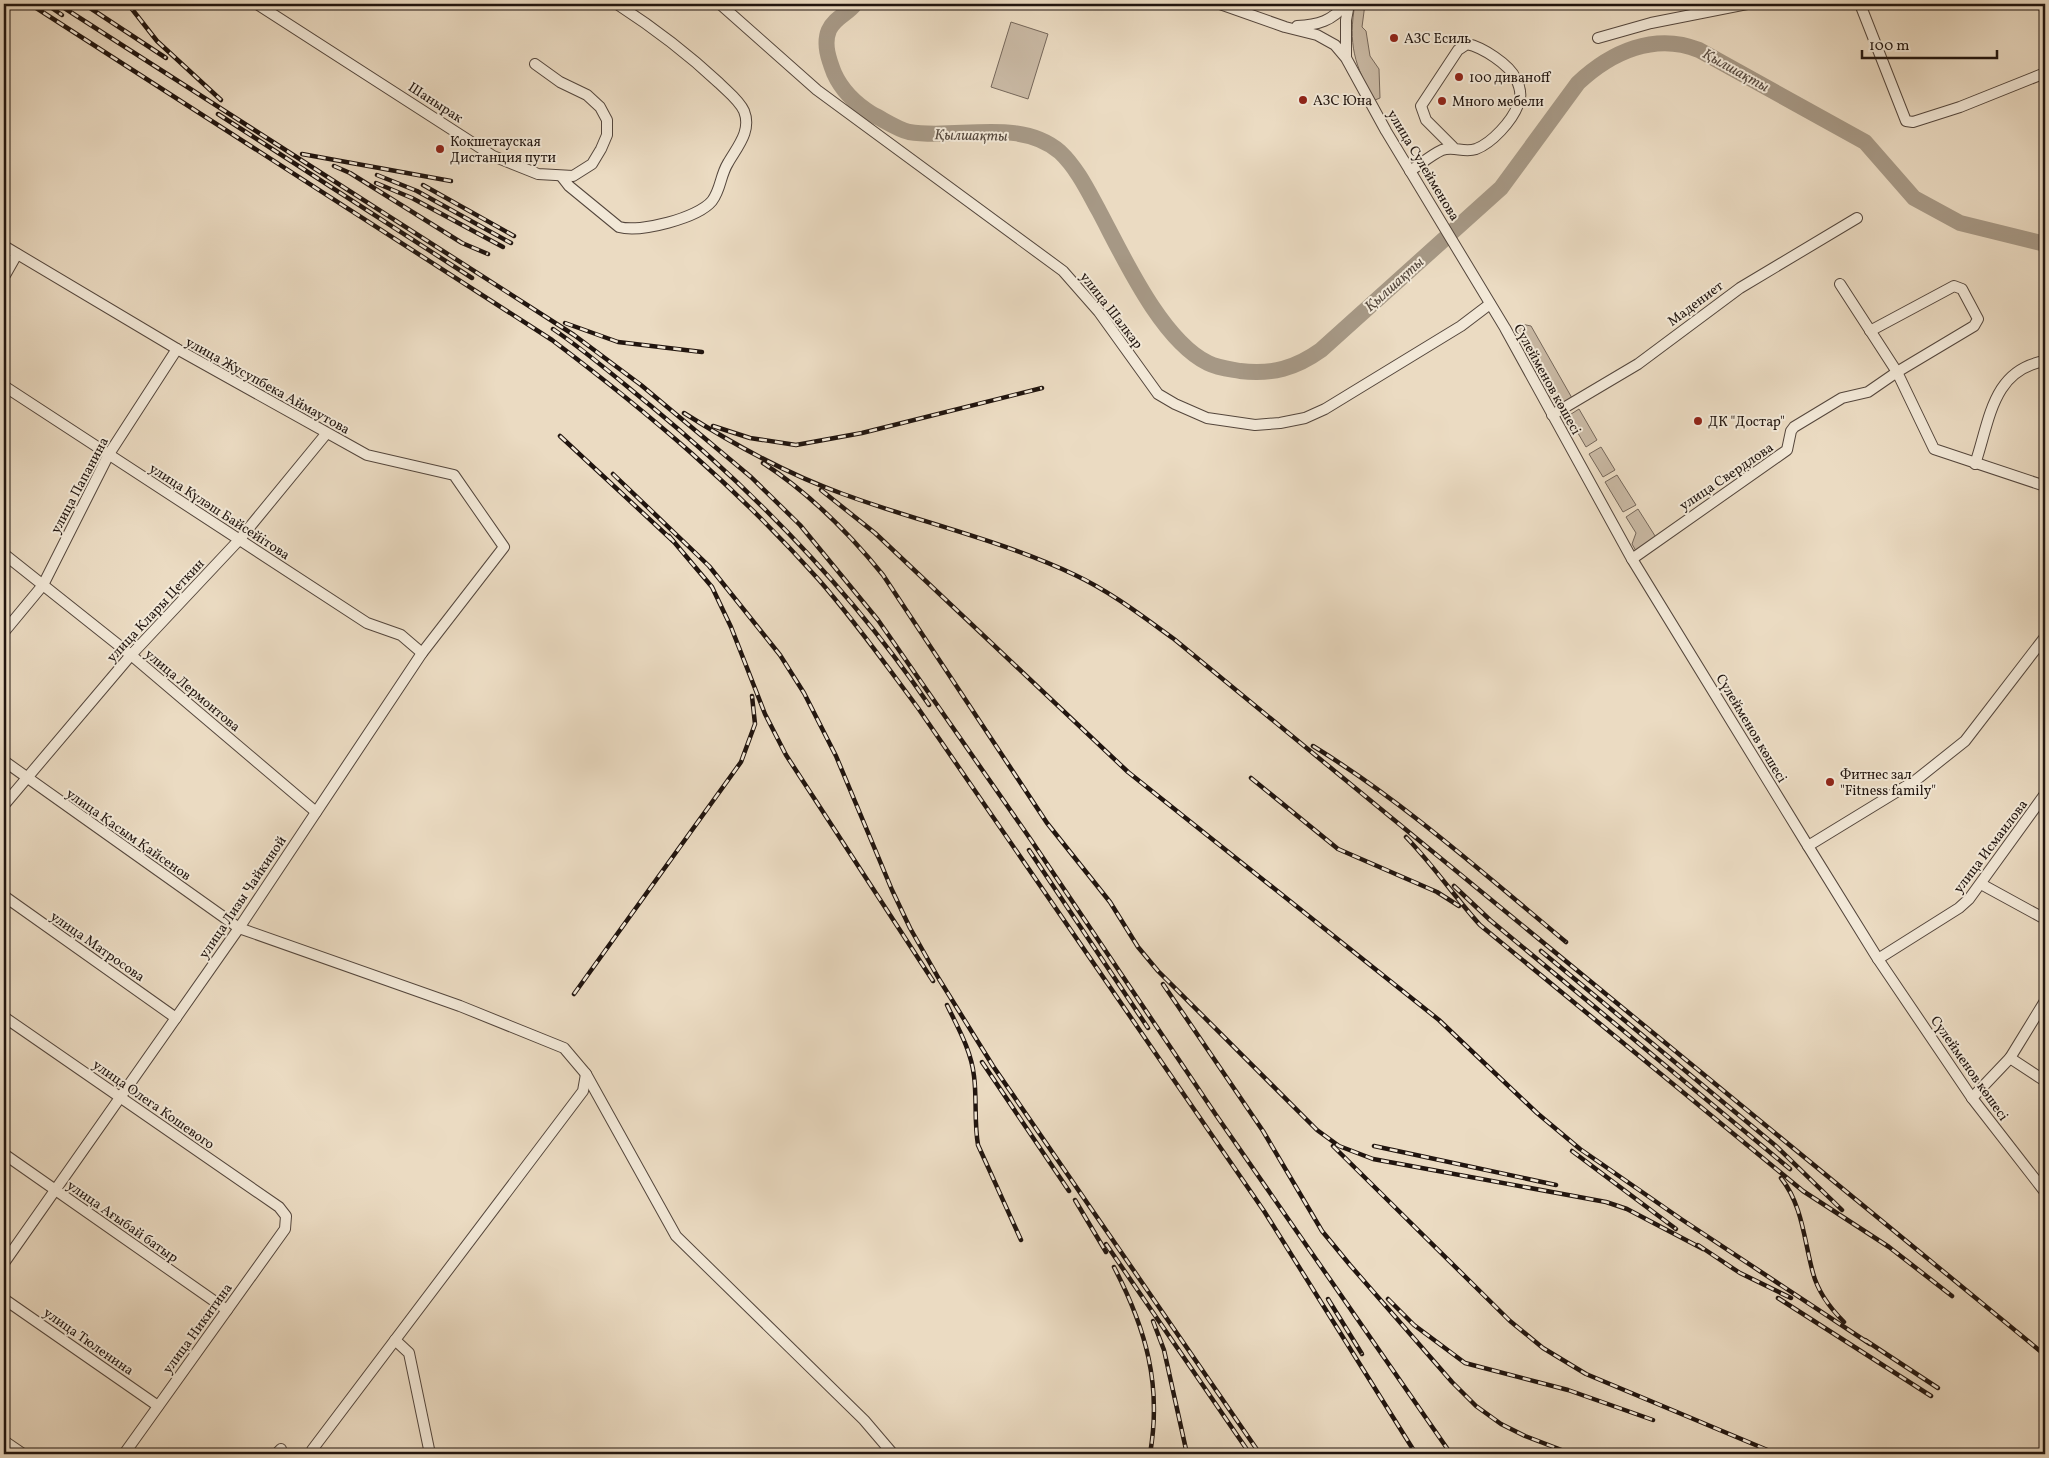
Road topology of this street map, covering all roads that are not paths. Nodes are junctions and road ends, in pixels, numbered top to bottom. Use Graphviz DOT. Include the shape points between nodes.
graph roads {
  1 [pos="257,4"];
  2 [pos="617,4"];
  3 [pos="720,4"];
  4 [pos="1220,4"];
  5 [pos="1347,4"];
  6 [pos="1747,4"];
  7 [pos="1860,4"];
  8 [pos="2043,4"];
  9 [pos="2045,10"];
  10 [pos="1285,27"];
  11 [pos="1598,38"];
  12 [pos="1346,58"];
  13 [pos="535,64"];
  14 [pos="2045,73"];
  15 [pos="1453,147"];
  16 [pos="1410,171"];
  17 [pos="562,177"];
  18 [pos="1857,218"];
  19 [pos="4,246"];
  20 [pos="17,254"];
  21 [pos="1464,260"];
  22 [pos="4,277"];
  23 [pos="1840,284"];
  24 [pos="1490,304"];
  25 [pos="1870,331"];
  26 [pos="176,350"];
  27 [pos="2045,361"];
  28 [pos="1897,372"];
  29 [pos="4,386"];
  30 [pos="1552,414"];
  31 [pos="326,434"];
  32 [pos="109,454"];
  33 [pos="1975,464"];
  34 [pos="2045,486"];
  35 [pos="239,540"];
  36 [pos="504,547"];
  37 [pos="4,554"];
  38 [pos="1632,559"];
  39 [pos="43,585"];
  40 [pos="4,632"];
  41 [pos="2045,637"];
  42 [pos="422,653"];
  43 [pos="131,655"];
  44 [pos="4,761"];
  45 [pos="26,778"];
  46 [pos="2045,794"];
  47 [pos="4,805"];
  48 [pos="316,812"];
  49 [pos="1808,846"];
  50 [pos="1981,884"];
  51 [pos="4,896"];
  52 [pos="2045,919"];
  53 [pos="239,928"];
  54 [pos="1878,959"];
  55 [pos="2045,1001"];
  56 [pos="4,1017"];
  57 [pos="176,1018"];
  58 [pos="2010,1058"];
  59 [pos="586,1074"];
  60 [pos="2045,1081"];
  61 [pos="120,1098"];
  62 [pos="1972,1098"];
  63 [pos="4,1154"];
  64 [pos="56,1190"];
  65 [pos="2045,1192"];
  66 [pos="286,1216"];
  67 [pos="4,1263"];
  68 [pos="4,1299"];
  69 [pos="227,1310"];
  70 [pos="394,1340"];
  71 [pos="158,1406"];
  72 [pos="4,1441"];
  73 [pos="312,1450"];
  74 [pos="22,1454"];
  75 [pos="124,1454"];
  76 [pos="430,1454"];
  77 [pos="893,1454"];
  1 -- 17 [label="street, Шанырак" via="493,156 523,170"];
  2 -- 17 [label="street" via="661,32 736,100 745,115 745,133 723,171 720,189 712,201 702,210 680,218 634,229 619,227"];
  3 -- 24 [label="street, улица Шалкар" via="817,90 1063,270 1099,312 1158,394 1206,418 1255,425 1304,418 1325,409 1461,326"];
  4 -- 10 [label="street"];
  5 -- 10 [label="street" via="1327,21"];
  5 -- 12 [label="street"];
  6 -- 11 [label="street" via="1651,23"];
  7 -- 14 [label="street" via="1906,121 1913,122 1960,107"];
  8 -- 9 [label="street"];
  10 -- 12 [label="street" via="1317,35"];
  12 -- 16 [label="street, улица Сулейменова"];
  13 -- 17 [label="street, Шанырак" via="560,82 587,95 600,107 607,120 607,135 592,164 580,173"];
  15 -- 15 [label="street" via="1426,120 1421,106 1458,50 1467,44 1509,70 1515,77 1520,96 1513,113 1488,142 1470,150"];
  15 -- 16 [label="street" via="1434,154"];
  16 -- 21 [label="street, улица Сулейменова"];
  18 -- 30 [label="street, Мадениет" via="1740,288 1638,364"];
  19 -- 20 [label="street, улица Жусупбека Аймаутова"];
  20 -- 22 [label="street"];
  20 -- 26 [label="street, улица Жусупбека Аймаутова"];
  21 -- 24 [label="street, Сүлейменов көшесі"];
  23 -- 25 [label="street"];
  24 -- 30 [label="street, Сүлейменов көшесі"];
  25 -- 28 [label="street"];
  25 -- 28 [label="street, улица Свердлова" via="1954,286 1962,289 1978,322"];
  26 -- 31 [label="street, улица Жусупбека Аймаутова"];
  26 -- 32 [label="street, улица Папанина"];
  27 -- 33 [label="street" via="2021,368 2002,385"];
  28 -- 33 [label="street" via="1934,449"];
  28 -- 38 [label="street, улица Свердлова" via="1868,392 1842,398 1794,427 1787,450"];
  29 -- 32 [label="street, улица Күләш Байсейітова"];
  30 -- 38 [label="street, Сүлейменов көшесі"];
  31 -- 35 [label="street, улица Клары Цеткин"];
  31 -- 36 [label="street, улица Жусупбека Аймаутова" via="367,455 454,474"];
  32 -- 35 [label="street, улица Күләш Байсейітова"];
  32 -- 39 [label="street, улица Папанина"];
  33 -- 34 [label="street"];
  35 -- 42 [label="street, улица Күләш Байсейітова" via="366,623 401,635"];
  35 -- 43 [label="street, улица Клары Цеткин"];
  36 -- 42 [label="street, улица Лизы Чайкиной"];
  37 -- 39 [label="street, улица Лермонтова"];
  38 -- 49 [label="street, Сүлейменов көшесі"];
  39 -- 40 [label="street, улица Папанина"];
  39 -- 43 [label="street, улица Лермонтова"];
  41 -- 49 [label="street" via="1965,741 1916,780"];
  42 -- 48 [label="street, улица Лизы Чайкиной"];
  43 -- 45 [label="street, улица Клары Цеткин"];
  43 -- 48 [label="street, улица Лермонтова"];
  44 -- 45 [label="street, улица Қасым Қайсенов"];
  45 -- 47 [label="street, улица Клары Цеткин"];
  45 -- 53 [label="street, улица Қасым Қайсенов"];
  46 -- 50 [label="street, улица Исмаилова"];
  48 -- 53 [label="street, улица Лизы Чайкиной"];
  49 -- 54 [label="street, Сүлейменов көшесі"];
  50 -- 52 [label="street"];
  50 -- 54 [label="street, улица Исмаилова" via="1959,908"];
  51 -- 57 [label="street, улица Матросова"];
  53 -- 57 [label="street, улица Лизы Чайкиной"];
  53 -- 59 [label="street, улица Қасым Қайсенов" via="460,1006 564,1048"];
  54 -- 62 [label="street, Сүлейменов көшесі"];
  55 -- 58 [label="street"];
  56 -- 61 [label="street, улица Олега Кошевого"];
  57 -- 61 [label="street, улица Лизы Чайкиной"];
  58 -- 60 [label="street"];
  58 -- 62 [label="street"];
  59 -- 70 [label="street" via="583,1091"];
  59 -- 77 [label="street, улица Қасым Қайсенов" via="676,1236 864,1420"];
  61 -- 64 [label="street, улица Лизы Чайкиной"];
  61 -- 66 [label="street, улица Олега Кошевого" via="279,1207"];
  62 -- 65 [label="street, Сүлейменов көшесі"];
  63 -- 64 [label="street, улица Ағыбай батыр"];
  64 -- 67 [label="street, улица Лизы Чайкиной"];
  64 -- 69 [label="street, улица Ағыбай батыр"];
  66 -- 69 [label="street, улица Никитина" via="285,1229"];
  68 -- 71 [label="street, улица Тюленина"];
  69 -- 71 [label="street, улица Никитина"];
  70 -- 73 [label="street"];
  70 -- 76 [label="street" via="409,1352"];
  71 -- 75 [label="street, улица Никитина"];
  72 -- 74 [label="street"];
}
